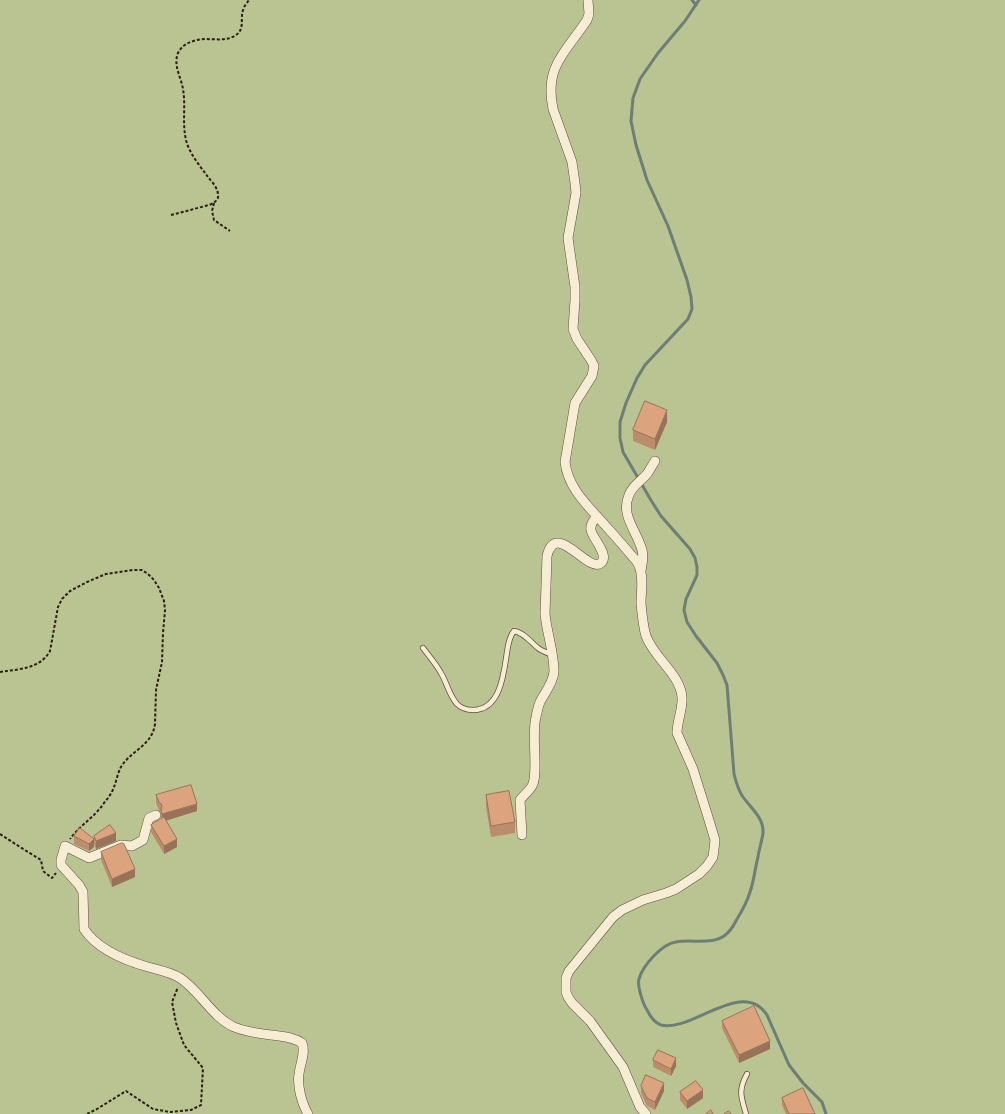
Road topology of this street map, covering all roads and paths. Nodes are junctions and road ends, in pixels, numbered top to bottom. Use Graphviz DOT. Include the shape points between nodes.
graph roads {
  1 [pos="249,0"];
  2 [pos="588,0"];
  3 [pos="214,203"];
  4 [pos="171,215"];
  5 [pos="230,231"];
  6 [pos="654,461"];
  7 [pos="597,516"];
  8 [pos="641,571"];
  9 [pos="423,648"];
  10 [pos="553,655"];
  11 [pos="0,672"];
  12 [pos="156,815"];
  13 [pos="0,834"];
  14 [pos="522,835"];
  15 [pos="65,846"];
  16 [pos="61,865"];
  17 [pos="181,978"];
  18 [pos="747,1074"];
  19 [pos="87,1114"];
  20 [pos="308,1114"];
  21 [pos="646,1114"];
  22 [pos="746,1114"];
  1 -- 3 [label="path" via="243,10 240,31 236,35 188,43 182,47 176,59 185,104 186,142 217,191 219,196"];
  2 -- 7 [label="street" via="587,20 555,65 551,86 553,109 572,162 576,193 568,238 575,287 573,329 594,366 592,376 575,403 565,462 573,486"];
  3 -- 4 [label="path"];
  3 -- 5 [label="path" via="214,220"];
  6 -- 8 [label="street" via="647,474 633,487 626,507 628,520 642,549"];
  7 -- 8 [label="street" via="632,556"];
  7 -- 10 [label="street" via="590,528 603,553 603,561 600,564 593,564 558,543 552,545 548,551 545,614"];
  8 -- 21 [label="street" via="641,603 645,633 652,649 680,690 682,698 677,734 693,769 708,817 714,840 713,857 699,874 676,889 630,905 613,917 569,971 566,985 572,1003 590,1021 624,1066 640,1107"];
  9 -- 10 [label="lane" via="441,672 455,702 468,710 478,710 494,699 514,631"];
  10 -- 14 [label="street" via="554,674 535,719 535,775 532,786 520,800"];
  11 -- 15 [label="path" via="32,666 46,657 50,651 58,607 62,599 70,591 87,582 106,574 142,570 159,588 165,610 154,730 148,741 123,763 114,788 103,805 76,831"];
  12 -- 15 [label="street" via="149,818 143,840 132,846 121,845 89,858"];
  13 -- 16 [label="path" via="41,860 43,871 52,878"];
  15 -- 16 [label="street"];
  16 -- 17 [label="street" via="83,892 84,929 87,934 119,957"];
  17 -- 19 [label="path" via="172,1002 184,1045 203,1068 201,1105 191,1110 170,1112 153,1108 126,1091"];
  17 -- 20 [label="street" via="229,1024 246,1031 293,1039 302,1043 304,1047 299,1082 303,1104"];
  18 -- 22 [label="lane" via="740,1092"];
}
